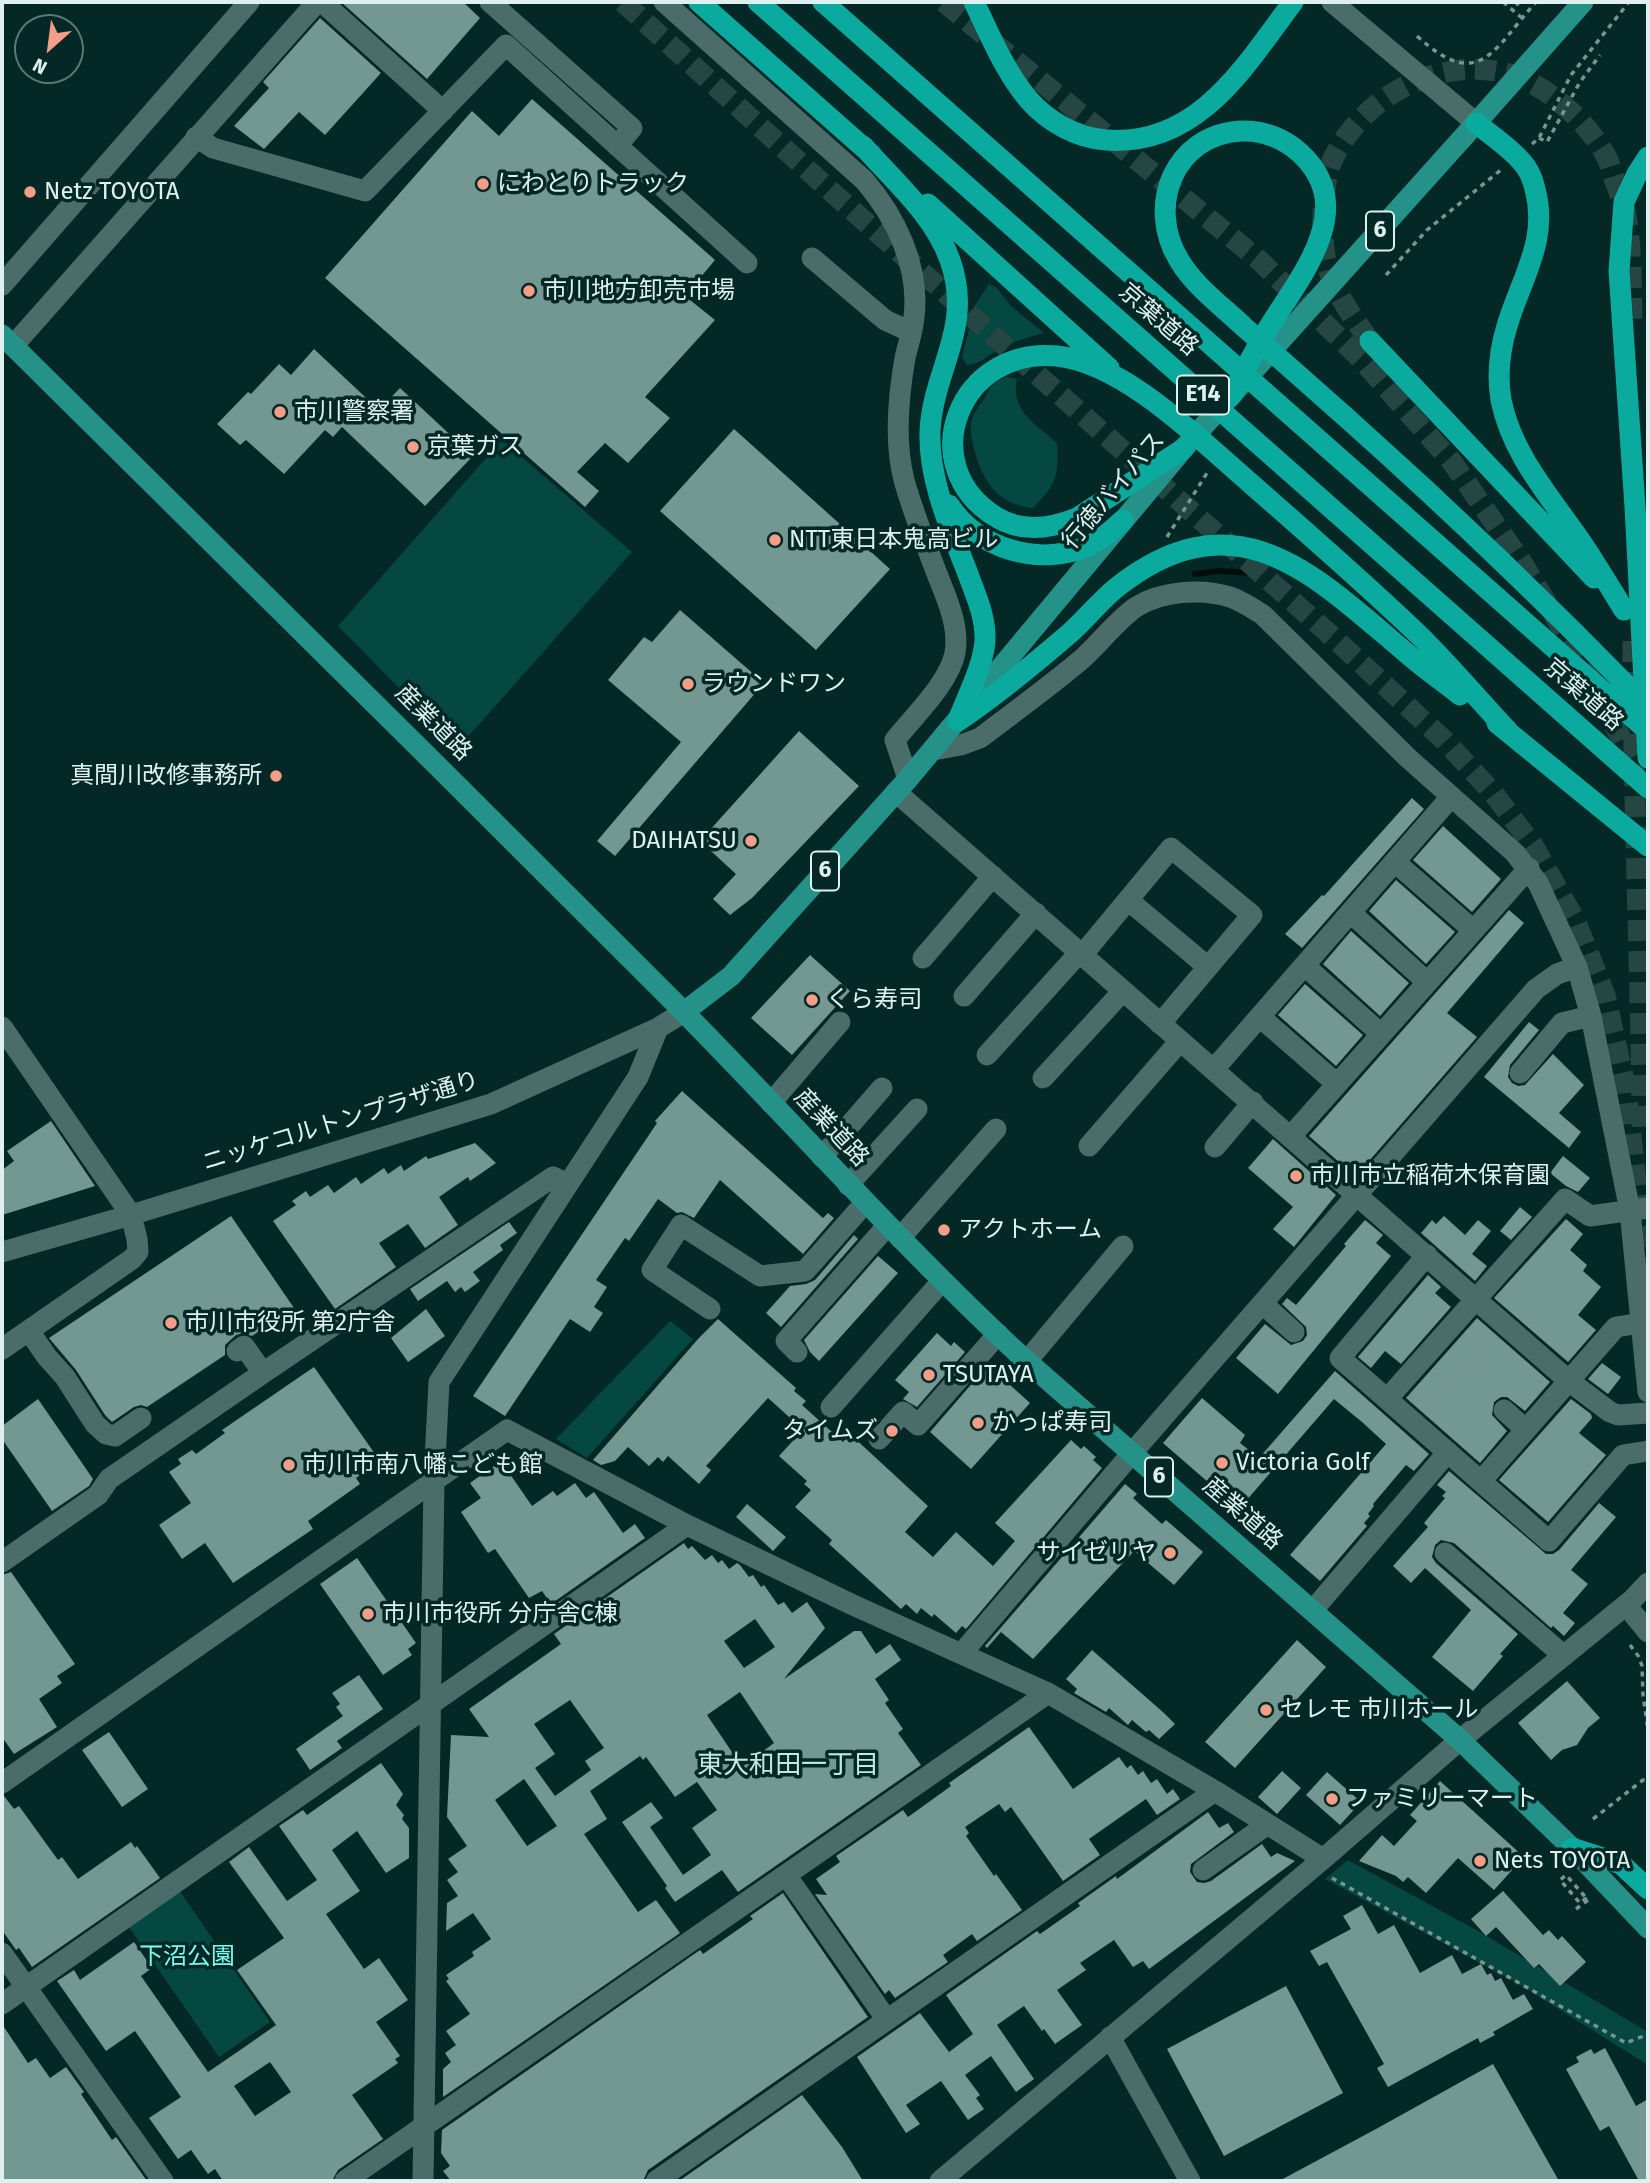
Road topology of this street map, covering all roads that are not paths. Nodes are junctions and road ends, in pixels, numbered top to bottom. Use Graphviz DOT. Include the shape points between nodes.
graph roads {
  1 [pos="249,2"];
  2 [pos="317,2"];
  3 [pos="322,2"];
  4 [pos="490,2"];
  5 [pos="664,2"];
  6 [pos="699,2"];
  7 [pos="758,2"];
  8 [pos="823,2"];
  9 [pos="974,2"];
  10 [pos="1293,2"];
  11 [pos="1332,2"];
  12 [pos="1583,2"];
  13 [pos="443,111"];
  14 [pos="1476,123"];
  15 [pos="196,137"];
  16 [pos="617,146"];
  17 [pos="863,146"];
  18 [pos="1648,157"];
  19 [pos="812,258"];
  20 [pos="747,263"];
  21 [pos="2,285"];
  22 [pos="911,332"];
  23 [pos="1276,333"];
  24 [pos="7,340"];
  25 [pos="1370,341"];
  26 [pos="1125,384"];
  27 [pos="1231,396"];
  28 [pos="1183,449"];
  29 [pos="939,490"];
  30 [pos="1123,520"];
  31 [pos="1624,610"];
  32 [pos="1648,636"];
  33 [pos="1648,707"];
  34 [pos="958,721"];
  35 [pos="1648,731"];
  36 [pos="1508,732"];
  37 [pos="933,750"];
  38 [pos="1648,758"];
  39 [pos="902,785"];
  40 [pos="1648,788"];
  41 [pos="1451,797"];
  42 [pos="1648,846"];
  43 [pos="1395,862"];
  44 [pos="1529,868"];
  45 [pos="993,876"];
  46 [pos="1128,900"];
  47 [pos="1036,913"];
  48 [pos="1351,913"];
  49 [pos="1473,930"];
  50 [pos="1082,953"];
  51 [pos="923,959"];
  52 [pos="1305,966"];
  53 [pos="1208,967"];
  54 [pos="1577,967"];
  55 [pos="1427,982"];
  56 [pos="1124,991"];
  57 [pos="964,996"];
  58 [pos="684,1012"];
  59 [pos="1591,1016"];
  60 [pos="1260,1017"];
  61 [pos="840,1022"];
  62 [pos="1160,1024"];
  63 [pos="2,1027"];
  64 [pos="658,1028"];
  65 [pos="1381,1034"];
  66 [pos="1180,1041"];
  67 [pos="987,1055"];
  68 [pos="1214,1069"];
  69 [pos="1520,1073"];
  70 [pos="1043,1078"];
  71 [pos="1337,1084"];
  72 [pos="881,1087"];
  73 [pos="1253,1102"];
  74 [pos="771,1103"];
  75 [pos="917,1110"];
  76 [pos="996,1129"];
  77 [pos="1290,1136"];
  78 [pos="1089,1146"];
  79 [pos="1214,1147"];
  80 [pos="822,1157"];
  81 [pos="567,1184"];
  82 [pos="848,1185"];
  83 [pos="1358,1195"];
  84 [pos="865,1203"];
  85 [pos="1639,1210"];
  86 [pos="131,1215"];
  87 [pos="893,1232"];
  88 [pos="1124,1246"];
  89 [pos="2,1252"];
  90 [pos="1427,1255"];
  91 [pos="942,1281"];
  92 [pos="1477,1299"];
  93 [pos="1263,1304"];
  94 [pos="710,1309"];
  95 [pos="1641,1323"];
  96 [pos="29,1331"];
  97 [pos="1294,1332"];
  98 [pos="998,1334"];
  99 [pos="2,1349"];
  100 [pos="237,1351"];
  101 [pos="797,1352"];
  102 [pos="1027,1361"];
  103 [pos="262,1373"];
  104 [pos="1569,1381"];
  105 [pos="1648,1392"];
  106 [pos="1387,1399"];
  107 [pos="831,1407"];
  108 [pos="1504,1410"];
  109 [pos="1648,1413"];
  110 [pos="141,1418"];
  111 [pos="1526,1430"];
  112 [pos="879,1440"];
  113 [pos="1648,1451"];
  114 [pos="1448,1452"];
  115 [pos="1132,1453"];
  116 [pos="434,1480"];
  117 [pos="1481,1481"];
  118 [pos="687,1525"];
  119 [pos="1446,1553"];
  120 [pos="2,1562"];
  121 [pos="1648,1583"];
  122 [pos="1626,1605"];
  123 [pos="1313,1610"];
  124 [pos="1648,1633"];
  125 [pos="962,1653"];
  126 [pos="1564,1656"];
  127 [pos="1048,1693"];
  128 [pos="430,1704"];
  129 [pos="1460,1740"];
  130 [pos="2,1783"];
  131 [pos="1215,1791"];
  132 [pos="1268,1824"];
  133 [pos="1572,1848"];
  134 [pos="1318,1864"];
  135 [pos="1203,1870"];
  136 [pos="786,1875"];
  137 [pos="1648,1889"];
  138 [pos="1648,1928"];
  139 [pos="2,1953"];
  140 [pos="26,1987"];
  141 [pos="2,2004"];
  142 [pos="887,2020"];
  143 [pos="1110,2037"];
  144 [pos="422,2127"];
  145 [pos="163,2181"];
  146 [pos="345,2181"];
  147 [pos="423,2181"];
  148 [pos="656,2181"];
  149 [pos="940,2181"];
  150 [pos="1190,2181"];
  1 -- 21 [label="street"];
  2 -- 15 [label="street"];
  3 -- 13 [label="street"];
  4 -- 16 [label="street" via="632,128"];
  5 -- 22 [label="street" via="877,194 898,229 910,266 915,314"];
  6 -- 17 [label="highway"];
  7 -- 40 [label="highway, 京葉道路 / E14"];
  8 -- 35 [label="highway, 京葉道路 / E14"];
  9 -- 10 [label="highway" via="1001,58 1030,101 1060,126 1080,135 1119,141 1158,135 1203,110 1227,87"];
  11 -- 14 [label="street"];
  12 -- 14 [label="main road, 6"];
  13 -- 15 [label="street" via="365,191 213,148"];
  13 -- 16 [label="street" via="506,45"];
  14 -- 23 [label="main road, 6"];
  14 -- 31 [label="highway" via="1523,162 1533,181 1540,218 1535,255 1502,351 1499,377 1506,419 1539,483"];
  15 -- 24 [label="street"];
  16 -- 20 [label="street"];
  17 -- 26 [label="highway"];
  17 -- 29 [label="highway" via="921,211 951,261 956,327 930,431"];
  18 -- 38 [label="highway" via="1624,202 1619,271"];
  19 -- 22 [label="street" via="886,320"];
  22 -- 39 [label="street" via="899,399 900,454 913,511 956,633 948,671 895,740"];
  23 -- 27 [label="highway"];
  23 -- 33 [label="highway" via="1321,240 1323,190 1308,160 1284,141 1258,131 1229,132 1188,154 1168,187 1166,230 1184,268 1460,522"];
  24 -- 58 [label="main road, 産業道路"];
  25 -- 31 [label="highway"];
  26 -- 28 [label="highway" via="1101,370 1058,356 1021,358 991,370 969,394 954,428 956,461 967,490 1002,520 1015,526 1045,528 1077,518"];
  26 -- 36 [label="highway" via="1169,412 1320,544 1424,640"];
  27 -- 28 [label="main road, 行徳バイパス / 6"];
  28 -- 30 [label="main road, 行徳バイパス / 6"];
  29 -- 30 [label="highway" via="968,528 1024,553 1072,552 1091,545"];
  29 -- 34 [label="highway" via="984,624 983,654"];
  30 -- 34 [label="main road, 行徳バイパス / 6"];
  31 -- 32 [label="highway"];
  34 -- 36 [label="highway" via="1061,640 1131,576 1171,555 1216,546 1264,552 1315,577"];
  34 -- 37 [label="main road, 行徳バイパス / 6"];
  36 -- 42 [label="highway"];
  37 -- 39 [label="main road, 行徳バイパス / 6"];
  37 -- 41 [label="street" via="980,738 1149,600 1213,593 1247,604 1263,615"];
  39 -- 45 [label="street"];
  39 -- 58 [label="main road, 行徳バイパス / 6" via="732,975"];
  41 -- 43 [label="street"];
  41 -- 44 [label="street"];
  43 -- 48 [label="street"];
  43 -- 49 [label="street"];
  44 -- 49 [label="street"];
  44 -- 54 [label="street"];
  45 -- 47 [label="street"];
  45 -- 51 [label="street"];
  46 -- 50 [label="street"];
  46 -- 53 [label="street"];
  46 -- 53 [label="street" via="1171,848 1252,915"];
  47 -- 50 [label="street"];
  47 -- 57 [label="street"];
  48 -- 52 [label="street"];
  48 -- 55 [label="street"];
  49 -- 55 [label="street"];
  50 -- 56 [label="street"];
  50 -- 67 [label="street"];
  52 -- 60 [label="street"];
  52 -- 65 [label="street"];
  53 -- 62 [label="street"];
  54 -- 59 [label="street"];
  54 -- 83 [label="street" via="1536,989"];
  55 -- 65 [label="street"];
  56 -- 62 [label="street"];
  56 -- 70 [label="street"];
  58 -- 64 [label="street, ニッケコルトンプラザ通り"];
  58 -- 74 [label="main road, 産業道路 / 6"];
  59 -- 69 [label="street" via="1562,1023"];
  59 -- 85 [label="street"];
  60 -- 68 [label="street"];
  60 -- 71 [label="street"];
  61 -- 74 [label="street"];
  62 -- 66 [label="street"];
  63 -- 86 [label="street"];
  64 -- 81 [label="street" via="638,1077"];
  64 -- 86 [label="street, ニッケコルトンプラザ通り" via="491,1104"];
  65 -- 71 [label="street"];
  66 -- 68 [label="street"];
  66 -- 78 [label="street"];
  68 -- 73 [label="street"];
  71 -- 77 [label="street"];
  72 -- 80 [label="street"];
  73 -- 77 [label="street"];
  73 -- 79 [label="street"];
  74 -- 80 [label="main road, 産業道路 / 6"];
  75 -- 82 [label="street"];
  76 -- 87 [label="street"];
  77 -- 83 [label="street"];
  80 -- 82 [label="main road, 産業道路 / 6"];
  81 -- 103 [label="street" via="553,1177"];
  81 -- 116 [label="street" via="439,1382"];
  82 -- 84 [label="main road, 産業道路 / 6"];
  83 -- 90 [label="street"];
  83 -- 93 [label="street"];
  84 -- 87 [label="main road, 産業道路 / 6"];
  84 -- 94 [label="street" via="805,1271 760,1276 681,1226 652,1270"];
  85 -- 92 [label="street" via="1590,1216 1565,1199"];
  85 -- 95 [label="street"];
  86 -- 89 [label="street, ニッケコルトンプラザ通り"];
  86 -- 96 [label="street" via="138,1252 132,1259"];
  87 -- 91 [label="main road, 産業道路 / 6"];
  87 -- 101 [label="street" via="786,1341"];
  88 -- 102 [label="street"];
  90 -- 92 [label="street"];
  90 -- 106 [label="street" via="1340,1357"];
  91 -- 98 [label="main road, 産業道路 / 6"];
  91 -- 107 [label="street"];
  92 -- 104 [label="street"];
  92 -- 106 [label="street"];
  93 -- 97 [label="street"];
  93 -- 115 [label="street"];
  95 -- 104 [label="street" via="1616,1327"];
  95 -- 105 [label="street"];
  96 -- 99 [label="street"];
  96 -- 110 [label="street" via="67,1375 95,1424 106,1434 116,1436"];
  98 -- 102 [label="main road, 産業道路 / 6"];
  98 -- 112 [label="street" via="918,1425 903,1412"];
  100 -- 103 [label="street" via="244,1346"];
  102 -- 115 [label="main road, 産業道路 / 6"];
  103 -- 120 [label="street" via="109,1479 98,1495"];
  104 -- 109 [label="street" via="1610,1412"];
  104 -- 111 [label="street"];
  106 -- 114 [label="street"];
  108 -- 111 [label="street"];
  111 -- 117 [label="street"];
  113 -- 117 [label="street" via="1623,1455 1549,1541"];
  114 -- 117 [label="street"];
  114 -- 123 [label="street"];
  115 -- 123 [label="main road, 産業道路 / 6"];
  115 -- 125 [label="street"];
  116 -- 118 [label="street" via="508,1430"];
  116 -- 128 [label="street"];
  116 -- 130 [label="street"];
  118 -- 125 [label="street"];
  118 -- 128 [label="street"];
  119 -- 126 [label="street"];
  121 -- 122 [label="street"];
  122 -- 124 [label="street"];
  122 -- 126 [label="street"];
  123 -- 129 [label="main road, 産業道路 / 6"];
  125 -- 127 [label="street"];
  126 -- 129 [label="street"];
  127 -- 131 [label="street"];
  127 -- 136 [label="street"];
  128 -- 140 [label="street"];
  128 -- 144 [label="street"];
  129 -- 133 [label="main road, 産業道路 / 6"];
  129 -- 134 [label="street"];
  131 -- 132 [label="street"];
  131 -- 142 [label="street"];
  132 -- 134 [label="street"];
  132 -- 135 [label="street"];
  133 -- 137 [label="highway" via="1622,1864"];
  133 -- 138 [label="main road, 産業道路 / 6"];
  134 -- 143 [label="street"];
  136 -- 142 [label="street"];
  136 -- 144 [label="street"];
  139 -- 140 [label="street"];
  140 -- 141 [label="street"];
  140 -- 145 [label="street"];
  142 -- 148 [label="street"];
  143 -- 149 [label="street"];
  143 -- 150 [label="street"];
  144 -- 146 [label="street"];
  144 -- 147 [label="street"];
}
